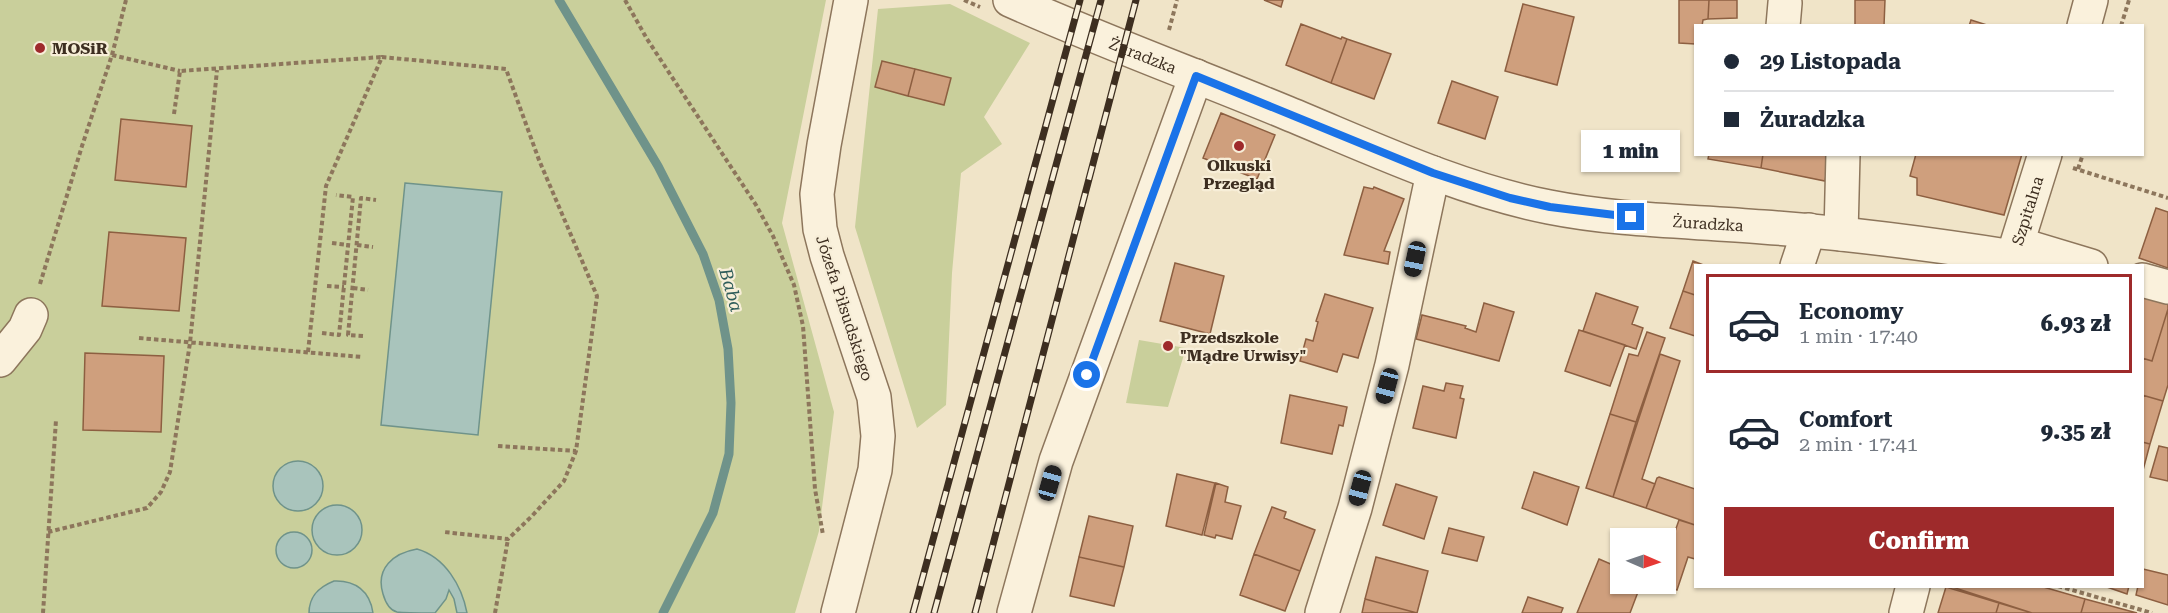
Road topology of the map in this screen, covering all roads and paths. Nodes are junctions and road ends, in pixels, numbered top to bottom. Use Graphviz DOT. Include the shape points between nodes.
graph roads {
  1 [pos="126,0"];
  2 [pos="626,0"];
  3 [pos="851,0"];
  4 [pos="1010,0"];
  5 [pos="2091,0"];
  6 [pos="2129,0"];
  7 [pos="2085,24"];
  8 [pos="2122,24"];
  9 [pos="112,55"];
  10 [pos="382,57"];
  11 [pos="217,70"];
  12 [pos="180,71"];
  13 [pos="1196,76"];
  14 [pos="174,114"];
  15 [pos="1843,156"];
  16 [pos="2082,156"];
  17 [pos="2058,161"];
  18 [pos="2078,169"];
  19 [pos="1433,173"];
  20 [pos="336,195"];
  21 [pos="2168,198"];
  22 [pos="376,200"];
  23 [pos="1809,230"];
  24 [pos="1841,234"];
  25 [pos="332,243"];
  26 [pos="348,245"];
  27 [pos="357,245"];
  28 [pos="373,247"];
  29 [pos="2014,256"];
  30 [pos="1798,264"];
  31 [pos="2076,264"];
  32 [pos="2144,281"];
  33 [pos="327,286"];
  34 [pos="344,287"];
  35 [pos="2168,287"];
  36 [pos="353,288"];
  37 [pos="368,290"];
  38 [pos="31,315"];
  39 [pos="322,333"];
  40 [pos="363,336"];
  41 [pos="139,338"];
  42 [pos="190,342"];
  43 [pos="308,352"];
  44 [pos="362,357"];
  45 [pos="0,360"];
  46 [pos="56,420"];
  47 [pos="498,446"];
  48 [pos="576,451"];
  49 [pos="48,532"];
  50 [pos="444,532"];
  51 [pos="508,539"];
  52 [pos="823,539"];
  53 [pos="1913,588"];
  54 [pos="2065,588"];
  55 [pos="43,613"];
  56 [pos="495,613"];
  57 [pos="838,613"];
  58 [pos="1014,613"];
  59 [pos="1322,613"];
  60 [pos="1906,613"];
  61 [pos="2152,613"];
  1 -- 9 [label="path"];
  2 -- 52 [label="path" via="647,39 756,205 794,285 803,326 815,489"];
  3 -- 57 [label="street, Józefa Piłsudskiego" via="817,194 827,256 874,397 878,436 875,470"];
  4 -- 13 [label="street, Żuradzka"];
  5 -- 7 [label="street"];
  6 -- 8 [label="path"];
  9 -- 12 [label="path"];
  9 -- 38 [label="path"];
  10 -- 11 [label="path"];
  10 -- 43 [label="path" via="326,186"];
  10 -- 48 [label="path" via="506,69 539,160 597,296"];
  11 -- 12 [label="path"];
  11 -- 42 [label="path"];
  12 -- 14 [label="path"];
  13 -- 19 [label="street, Żuradzka"];
  13 -- 58 [label="street" via="1056,461"];
  15 -- 24 [label="street"];
  16 -- 18 [label="path"];
  17 -- 18 [label="path"];
  17 -- 29 [label="street, Szpitalna"];
  18 -- 21 [label="path"];
  19 -- 23 [label="street, Żuradzka" via="1550,207"];
  19 -- 59 [label="street" via="1392,365"];
  20 -- 26 [label="path" via="353,196"];
  22 -- 27 [label="path" via="361,198"];
  23 -- 24 [label="street, Żuradzka"];
  23 -- 30 [label="street"];
  24 -- 29 [label="street, Żuradzka"];
  25 -- 26 [label="path"];
  26 -- 34 [label="path"];
  27 -- 28 [label="path"];
  27 -- 36 [label="path"];
  29 -- 31 [label="street, Żuradzka"];
  32 -- 35 [label="street"];
  33 -- 34 [label="path"];
  34 -- 39 [label="path" via="339,335"];
  36 -- 37 [label="path"];
  36 -- 40 [label="path" via="348,335"];
  38 -- 45 [label="street" via="25,329"];
  41 -- 42 [label="path"];
  42 -- 43 [label="path"];
  42 -- 49 [label="path" via="170,472 161,492 147,508"];
  43 -- 44 [label="path"];
  46 -- 49 [label="path"];
  47 -- 48 [label="path"];
  48 -- 51 [label="path" via="564,481"];
  49 -- 55 [label="path"];
  50 -- 51 [label="path"];
  51 -- 56 [label="path"];
  53 -- 60 [label="street"];
  54 -- 61 [label="path"];
}
